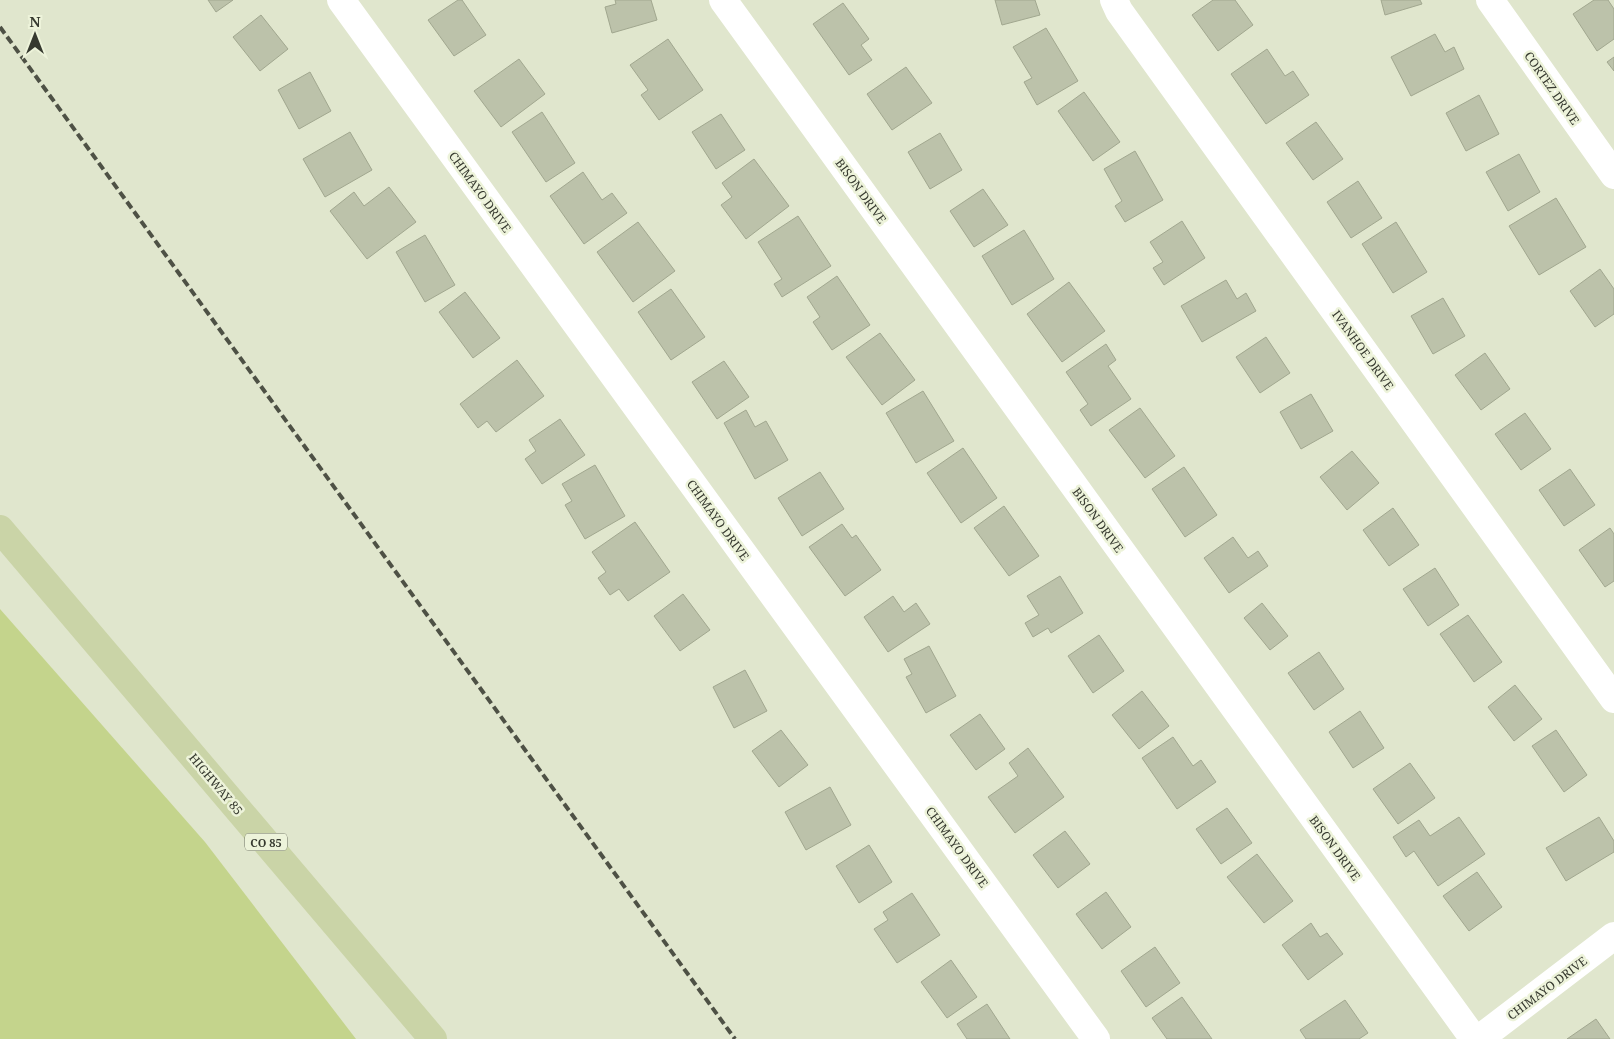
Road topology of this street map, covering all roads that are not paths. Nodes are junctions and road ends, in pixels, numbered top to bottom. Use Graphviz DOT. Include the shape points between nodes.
graph roads {
  1 [pos="340,0"];
  2 [pos="722,0"];
  3 [pos="1114,0"];
  4 [pos="1490,0"];
  5 [pos="1614,175"];
  6 [pos="0,529"];
  7 [pos="1614,699"];
  8 [pos="1614,936"];
  9 [pos="433,1039"];
  10 [pos="1096,1039"];
  11 [pos="1474,1039"];
  12 [pos="1479,1039"];
  1 -- 10 [label="street, CHIMAYO DRIVE"];
  2 -- 11 [label="street, BISON DRIVE"];
  3 -- 7 [label="street, IVANHOE DRIVE"];
  4 -- 5 [label="street, CORTEZ DRIVE"];
  6 -- 9 [label="main road, HIGHWAY 85 / CO 85"];
  8 -- 12 [label="street, CHIMAYO DRIVE"];
}
